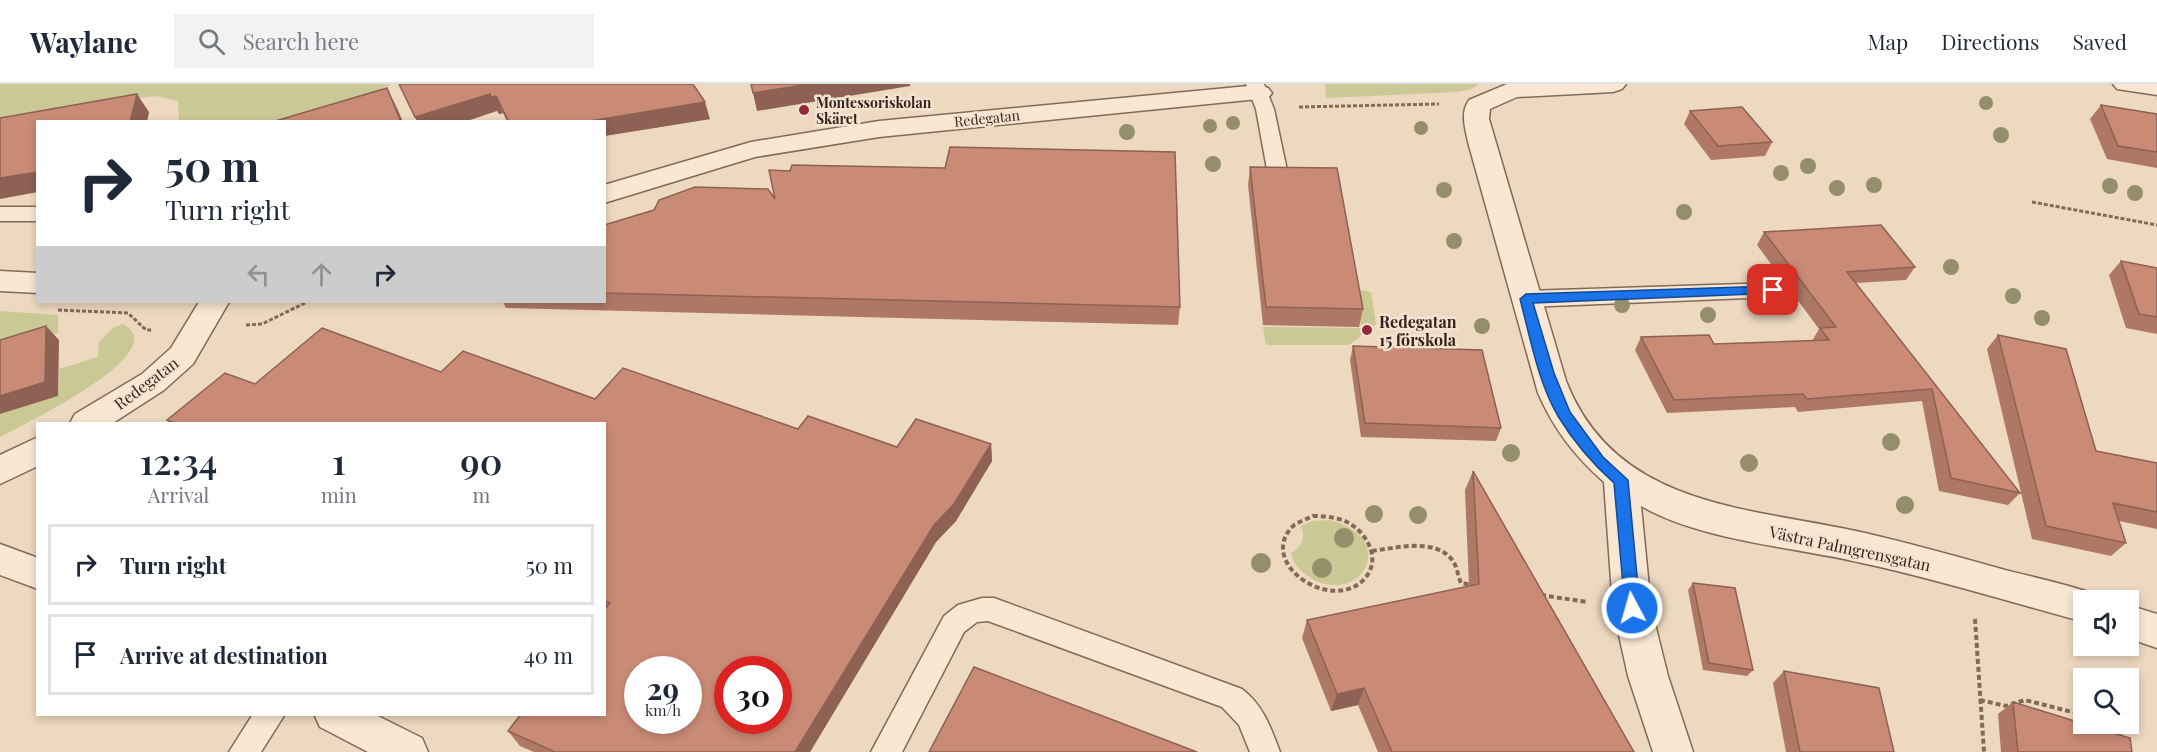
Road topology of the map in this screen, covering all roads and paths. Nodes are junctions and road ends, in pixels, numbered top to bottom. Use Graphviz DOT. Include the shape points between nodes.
graph roads {
  1 [pos="1613,84"];
  2 [pos="2126,84"];
  3 [pos="2157,87"];
  4 [pos="1260,95"];
  5 [pos="1478,105"];
  6 [pos="1278,175"];
  7 [pos="606,193"];
  8 [pos="2032,202"];
  9 [pos="0,214"];
  10 [pos="36,214"];
  11 [pos="2157,225"];
  12 [pos="0,281"];
  13 [pos="1773,290"];
  14 [pos="36,294"];
  15 [pos="1526,299"];
  16 [pos="77,303"];
  17 [pos="212,303"];
  18 [pos="146,330"];
  19 [pos="89,422"];
  20 [pos="36,451"];
  21 [pos="0,471"];
  22 [pos="1621,480"];
  23 [pos="1372,551"];
  24 [pos="0,559"];
  25 [pos="36,573"];
  26 [pos="1972,576"];
  27 [pos="1484,587"];
  28 [pos="1530,593"];
  29 [pos="2073,603"];
  30 [pos="1632,608"];
  31 [pos="2139,625"];
  32 [pos="2157,631"];
  33 [pos="1980,700"];
  34 [pos="2073,712"];
  35 [pos="269,716"];
  36 [pos="338,716"];
  37 [pos="2118,734"];
  38 [pos="2127,743"];
  39 [pos="244,752"];
  40 [pos="408,752"];
  41 [pos="886,752"];
  42 [pos="1265,752"];
  43 [pos="1673,752"];
  44 [pos="1984,752"];
  1 -- 5 [label="street" via="1513,90"];
  2 -- 3 [label="street"];
  4 -- 5 [label="path" via="1354,105"];
  4 -- 6 [label="lane"];
  4 -- 7 [label="street, Redegatan" via="879,129 751,150"];
  5 -- 15 [label="street, Västra Palmgrensgatan" via="1476,119 1481,142"];
  8 -- 11 [label="path"];
  9 -- 10 [label="lane"];
  12 -- 14 [label="street"];
  13 -- 15 [label="lane"];
  15 -- 22 [label="street, Västra Palmgrensgatan" via="1547,373 1564,414 1598,460"];
  16 -- 18 [label="path" via="128,313"];
  17 -- 19 [label="street, Redegatan" via="182,356 153,381"];
  20 -- 21 [label="street"];
  22 -- 26 [label="street, Västra Palmgrensgatan" via="1666,504 1711,519 1862,548"];
  22 -- 30 [label="street"];
  23 -- 23 [label="path" via="1364,535 1352,524 1321,516 1293,525 1282,548 1294,574 1306,584 1331,591 1360,583 1370,573"];
  23 -- 27 [label="path" via="1416,547 1442,551 1452,559 1461,584"];
  24 -- 25 [label="street"];
  26 -- 29 [label="street, Västra Palmgrensgatan"];
  26 -- 33 [label="path"];
  28 -- 30 [label="path"];
  30 -- 43 [label="street" via="1648,676"];
  31 -- 32 [label="street"];
  33 -- 34 [label="path" via="2006,706 2025,700"];
  33 -- 44 [label="path"];
  35 -- 39 [label="lane"];
  36 -- 40 [label="street"];
  37 -- 38 [label="path"];
  41 -- 42 [label="lane" via="954,624 981,608 1232,698 1244,706 1254,721"];
}
